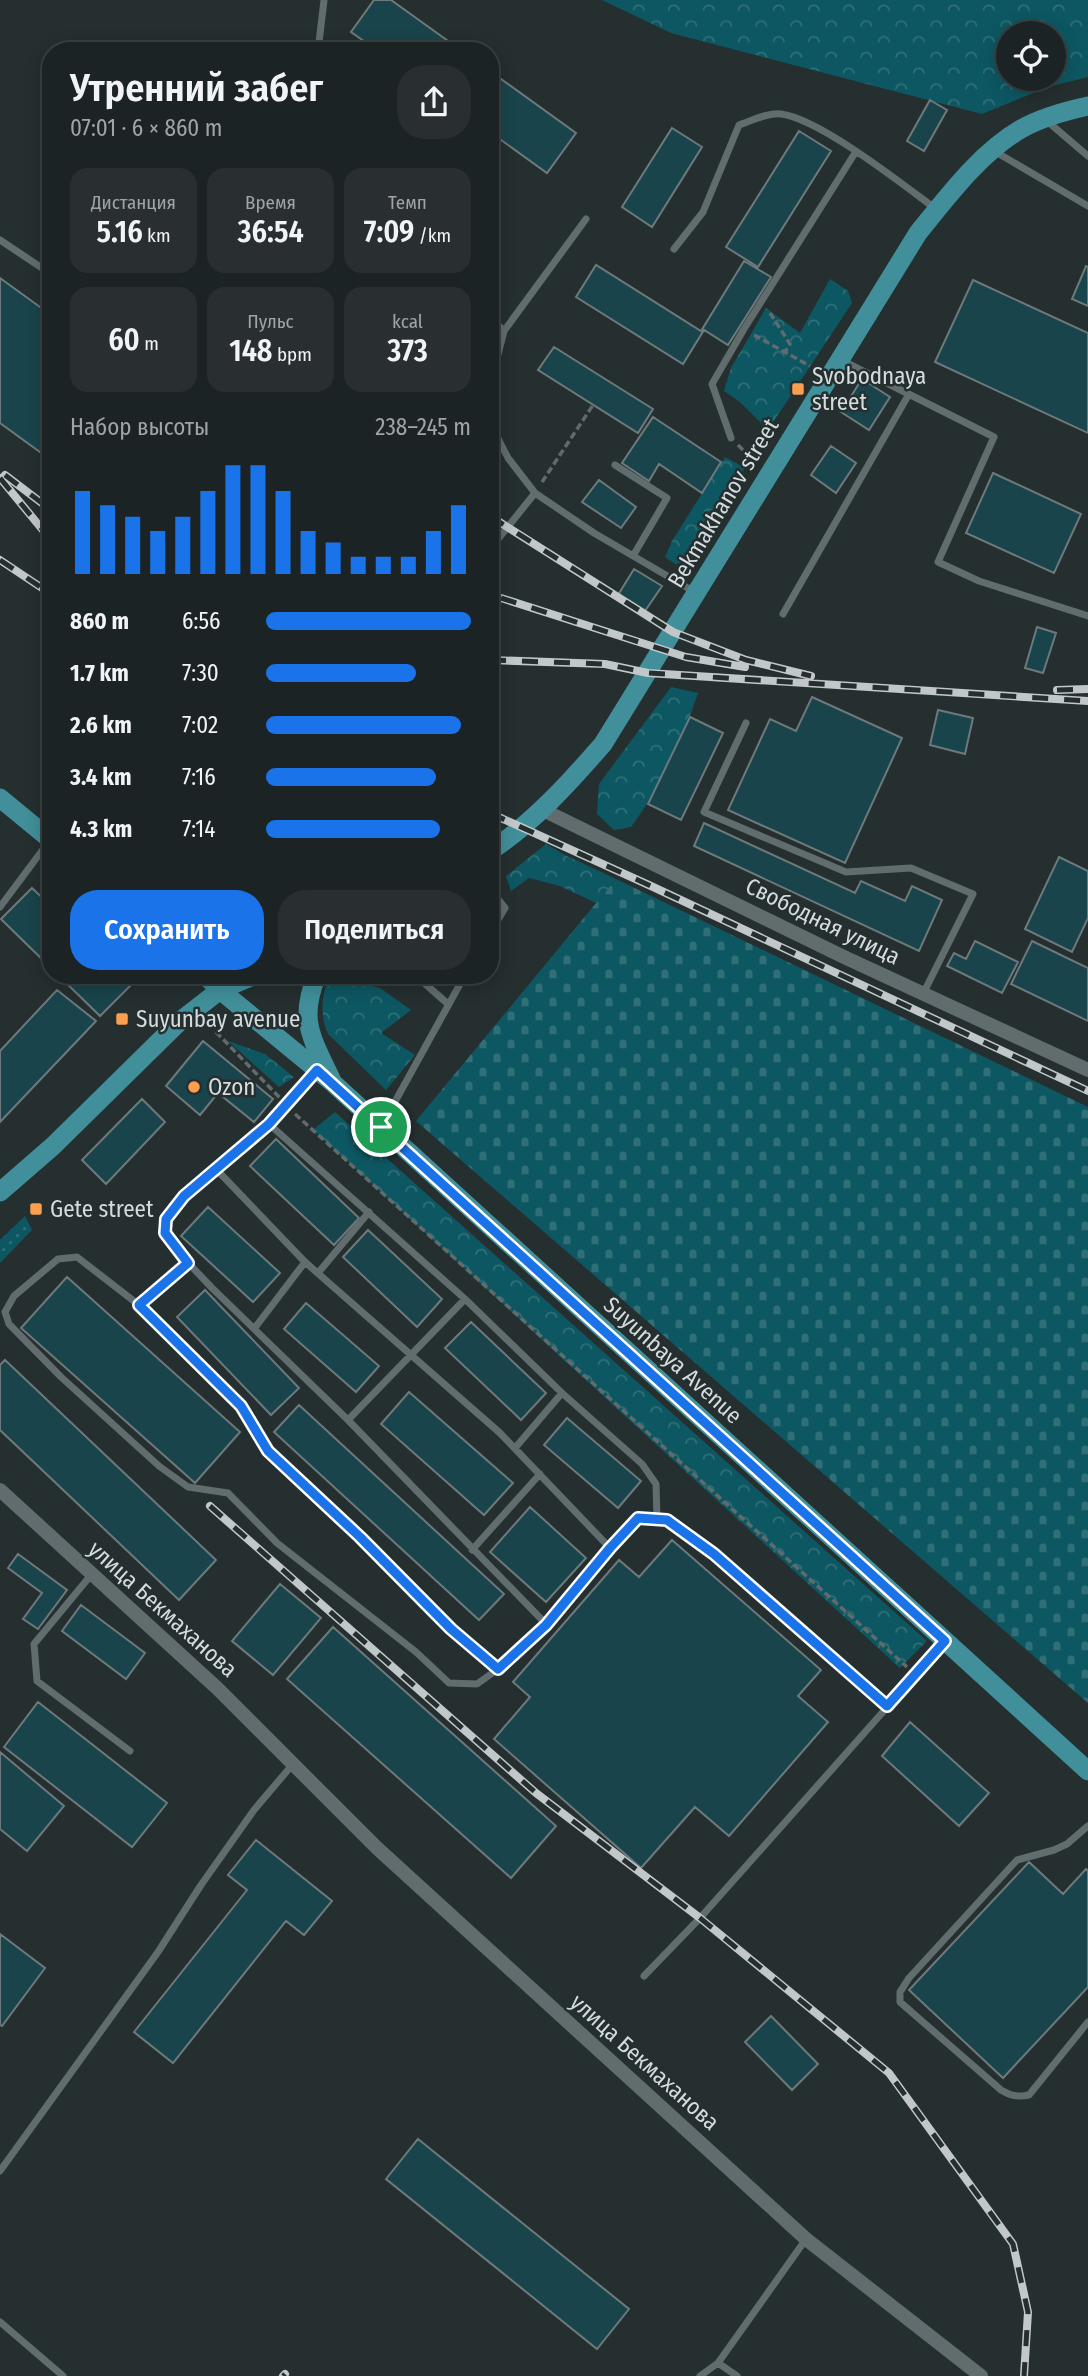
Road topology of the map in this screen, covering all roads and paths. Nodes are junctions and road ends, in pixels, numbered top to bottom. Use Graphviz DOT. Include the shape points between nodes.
graph roads {
  1 [pos="324,0"];
  2 [pos="318,42"];
  3 [pos="1088,106"];
  4 [pos="1044,118"];
  5 [pos="993,150"];
  6 [pos="855,153"];
  7 [pos="1088,156"];
  8 [pos="1088,206"];
  9 [pos="937,210"];
  10 [pos="586,219"];
  11 [pos="0,240"];
  12 [pos="674,249"];
  13 [pos="42,268"];
  14 [pos="762,300"];
  15 [pos="499,326"];
  16 [pos="744,329"];
  17 [pos="504,331"];
  18 [pos="499,350"];
  19 [pos="785,352"];
  20 [pos="841,359"];
  21 [pos="810,366"];
  22 [pos="909,394"];
  23 [pos="593,405"];
  24 [pos="731,438"];
  25 [pos="499,440"];
  26 [pos="615,465"];
  27 [pos="769,476"];
  28 [pos="536,493"];
  29 [pos="499,538"];
  30 [pos="633,556"];
  31 [pos="697,594"];
  32 [pos="783,614"];
  33 [pos="1088,616"];
  34 [pos="746,723"];
  35 [pos="0,798"];
  36 [pos="541,809"];
  37 [pos="42,833"];
  38 [pos="499,844"];
  39 [pos="42,852"];
  40 [pos="499,900"];
  41 [pos="0,907"];
  42 [pos="499,918"];
  43 [pos="214,984"];
  44 [pos="234,984"];
  45 [pos="314,984"];
  46 [pos="425,984"];
  47 [pos="460,984"];
  48 [pos="220,990"];
  49 [pos="923,994"];
  50 [pos="448,1004"];
  51 [pos="216,1031"];
  52 [pos="317,1070"];
  53 [pos="1088,1070"];
  54 [pos="333,1083"];
  55 [pos="286,1105"];
  56 [pos="269,1124"];
  57 [pos="381,1127"];
  58 [pos="216,1169"];
  59 [pos="0,1192"];
  60 [pos="369,1212"];
  61 [pos="306,1262"];
  62 [pos="188,1263"];
  63 [pos="318,1273"];
  64 [pos="465,1299"];
  65 [pos="139,1305"];
  66 [pos="254,1329"];
  67 [pos="411,1355"];
  68 [pos="562,1393"];
  69 [pos="348,1420"];
  70 [pos="515,1448"];
  71 [pos="540,1474"];
  72 [pos="0,1490"];
  73 [pos="657,1519"];
  74 [pos="610,1548"];
  75 [pos="472,1550"];
  76 [pos="91,1575"];
  77 [pos="546,1625"];
  78 [pos="945,1641"];
  79 [pos="498,1669"];
  80 [pos="915,1675"];
  81 [pos="887,1706"];
  82 [pos="130,1751"];
  83 [pos="293,1764"];
  84 [pos="1088,1771"];
  85 [pos="1088,1826"];
  86 [pos="644,1976"];
  87 [pos="1088,2022"];
  88 [pos="0,2171"];
  89 [pos="806,2239"];
  90 [pos="0,2322"];
  91 [pos="718,2363"];
  92 [pos="63,2376"];
  93 [pos="700,2376"];
  94 [pos="737,2376"];
  95 [pos="981,2376"];
  1 -- 2 [label="lane"];
  3 -- 4 [label="main road, Bekmakhanov street"];
  4 -- 5 [label="main road, Bekmakhanov street"];
  4 -- 7 [label="lane"];
  5 -- 8 [label="lane"];
  5 -- 9 [label="main road, Bekmakhanov street"];
  6 -- 9 [label="lane"];
  6 -- 12 [label="lane" via="802,119 778,113 740,125 704,212"];
  6 -- 14 [label="lane"];
  9 -- 20 [label="main road, Bekmakhanov street" via="918,233"];
  10 -- 17 [label="lane"];
  11 -- 13 [label="lane"];
  14 -- 16 [label="lane"];
  14 -- 19 [label="path" via="790,344"];
  15 -- 17 [label="lane"];
  16 -- 19 [label="path"];
  16 -- 24 [label="lane" via="712,384"];
  17 -- 18 [label="lane"];
  19 -- 21 [label="path"];
  20 -- 22 [label="lane"];
  20 -- 27 [label="main road, Bekmakhanov street"];
  22 -- 32 [label="lane"];
  22 -- 33 [label="lane" via="994,437 938,562 979,581"];
  23 -- 28 [label="path"];
  24 -- 27 [label="path"];
  25 -- 28 [label="lane"];
  26 -- 30 [label="lane" via="667,498"];
  27 -- 31 [label="main road, Bekmakhanov street"];
  28 -- 29 [label="lane"];
  28 -- 30 [label="lane"];
  30 -- 31 [label="lane"];
  31 -- 36 [label="main road, Bekmakhanov street" via="603,744"];
  34 -- 49 [label="lane" via="704,812 846,872 911,869 973,894"];
  35 -- 37 [label="main road"];
  36 -- 38 [label="main road, Bekmakhanov street"];
  36 -- 49 [label="street, Свободная улица"];
  39 -- 41 [label="lane"];
  40 -- 42 [label="lane" via="505,908"];
  43 -- 48 [label="main road"];
  44 -- 48 [label="main road"];
  45 -- 54 [label="main road" via="308,1001 308,1030"];
  46 -- 50 [label="lane"];
  47 -- 50 [label="lane"];
  48 -- 52 [label="main road, Suyunbaya Avenue"];
  48 -- 59 [label="main road" via="179,1021"];
  49 -- 53 [label="street, Свободная улица"];
  50 -- 57 [label="lane"];
  51 -- 55 [label="path"];
  52 -- 54 [label="main road, Suyunbaya Avenue"];
  52 -- 55 [label="lane"];
  54 -- 57 [label="main road, Suyunbaya Avenue"];
  55 -- 56 [label="lane"];
  55 -- 80 [label="path"];
  56 -- 58 [label="lane"];
  56 -- 60 [label="lane"];
  57 -- 78 [label="main road, Suyunbaya Avenue"];
  58 -- 61 [label="lane"];
  58 -- 62 [label="lane" via="184,1196 166,1219 165,1233"];
  60 -- 63 [label="lane"];
  60 -- 64 [label="lane"];
  61 -- 63 [label="lane"];
  61 -- 66 [label="lane"];
  62 -- 65 [label="lane"];
  62 -- 66 [label="lane"];
  63 -- 67 [label="lane"];
  64 -- 67 [label="lane"];
  64 -- 68 [label="lane"];
  65 -- 79 [label="lane" via="241,1406 268,1451"];
  65 -- 79 [label="lane" via="77,1256 58,1259 15,1296 5,1312 9,1324 61,1377 159,1466 188,1487 228,1493 277,1544 449,1683 477,1684"];
  66 -- 69 [label="lane"];
  67 -- 69 [label="lane"];
  67 -- 70 [label="lane"];
  68 -- 70 [label="lane"];
  68 -- 73 [label="lane" via="642,1464 656,1484"];
  69 -- 75 [label="lane"];
  70 -- 71 [label="lane"];
  71 -- 74 [label="lane"];
  71 -- 75 [label="lane"];
  72 -- 76 [label="street, улица Бекмаханова"];
  73 -- 74 [label="lane" via="638,1518"];
  73 -- 81 [label="lane" via="667,1520 714,1554"];
  74 -- 77 [label="lane"];
  75 -- 77 [label="lane"];
  76 -- 82 [label="lane" via="34,1644 37,1681"];
  76 -- 83 [label="street, улица Бекмаханова" via="217,1688"];
  77 -- 79 [label="lane"];
  78 -- 80 [label="lane"];
  78 -- 84 [label="main road, Suyunbaya Avenue"];
  80 -- 81 [label="lane"];
  81 -- 86 [label="lane"];
  83 -- 88 [label="lane" via="246,1820 159,1952"];
  83 -- 89 [label="street, улица Бекмаханова" via="377,1848"];
  85 -- 87 [label="lane" via="1067,1844 1017,1860 900,1992 900,2002 1010,2096 1029,2095"];
  89 -- 91 [label="lane"];
  89 -- 95 [label="street, улица Бекмаханова"];
  90 -- 92 [label="lane"];
  91 -- 93 [label="lane"];
  91 -- 94 [label="lane"];
}
